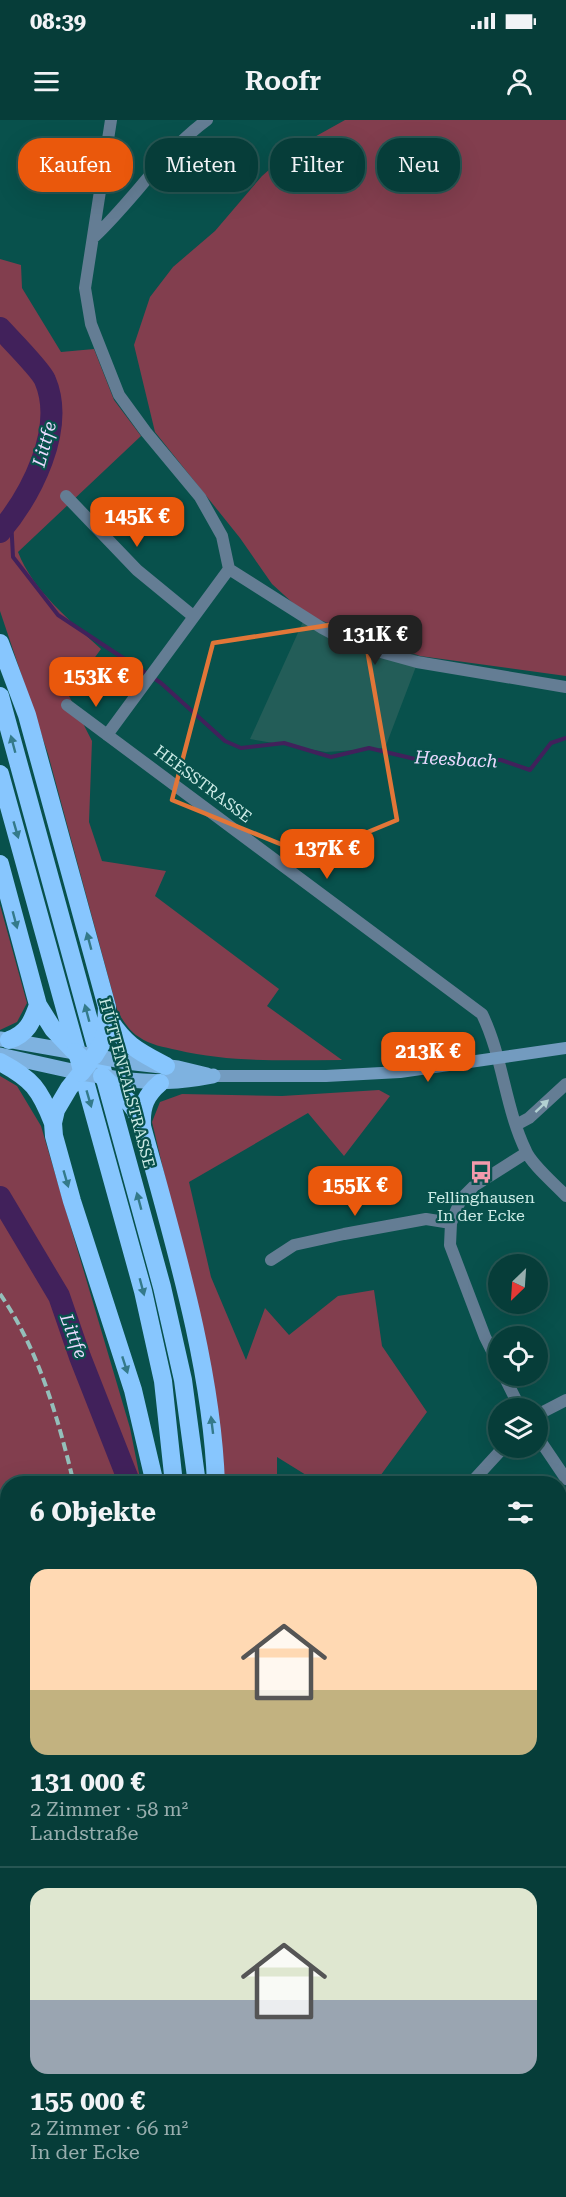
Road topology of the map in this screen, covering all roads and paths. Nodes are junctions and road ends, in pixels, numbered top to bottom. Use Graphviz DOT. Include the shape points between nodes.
graph roads {
  1 [pos="111,120"];
  2 [pos="207,120"];
  3 [pos="93,238"];
  4 [pos="66,496"];
  5 [pos="229,569"];
  6 [pos="193,616"];
  7 [pos="0,643"];
  8 [pos="566,687"];
  9 [pos="0,696"];
  10 [pos="67,705"];
  11 [pos="107,735"];
  12 [pos="0,774"];
  13 [pos="0,864"];
  14 [pos="38,1005"];
  15 [pos="107,1024"];
  16 [pos="3,1045"];
  17 [pos="566,1048"];
  18 [pos="497,1058"];
  19 [pos="85,1061"];
  20 [pos="0,1062"];
  21 [pos="163,1075"];
  22 [pos="218,1076"];
  23 [pos="111,1078"];
  24 [pos="566,1084"];
  25 [pos="53,1123"];
  26 [pos="516,1125"];
  27 [pos="142,1126"];
  28 [pos="526,1153"];
  29 [pos="566,1196"];
  30 [pos="451,1223"];
  31 [pos="271,1260"];
  32 [pos="488,1343"];
  33 [pos="566,1400"];
  34 [pos="548,1409"];
  35 [pos="548,1452"];
  36 [pos="494,1458"];
  37 [pos="153,1476"];
  38 [pos="173,1476"];
  39 [pos="196,1476"];
  40 [pos="215,1476"];
  41 [pos="477,1476"];
  42 [pos="564,1476"];
  1 -- 3 [label="street"];
  2 -- 3 [label="street" via="162,161 117,216"];
  3 -- 5 [label="street" via="85,288 91,324 119,395 200,497 222,536"];
  4 -- 6 [label="street" via="137,570"];
  5 -- 6 [label="street"];
  5 -- 8 [label="street" via="352,644 417,662"];
  6 -- 11 [label="street"];
  15 -- 7 [label="highway, one-way" via="107,1007 27,715"];
  39 -- 9 [label="highway, HÜTTENTALSTRASSE, one-way" via="183,1380 162,1287"];
  10 -- 11 [label="street, HEESSTRASSE"];
  11 -- 18 [label="street, HEESSTRASSE" via="482,1014"];
  12 -- 38 [label="highway, one-way" via="143,1291 163,1381"];
  13 -- 14 [label="highway, one-way"];
  14 -- 16 [label="highway" via="30,1026"];
  14 -- 19 [label="highway" via="53,1029"];
  15 -- 19 [label="highway, bridge" via="102,1043"];
  15 -- 21 [label="highway"];
  16 -- 19 [label="main road" via="54,1048"];
  16 -- 19 [label="main road" via="51,1066"];
  17 -- 18 [label="main road"];
  18 -- 22 [label="main road" via="400,1072"];
  18 -- 26 [label="street, HEESSTRASSE"];
  19 -- 21 [label="main road, bridge" via="126,1062"];
  19 -- 23 [label="highway, bridge"];
  19 -- 25 [label="highway" via="56,1110"];
  20 -- 25 [label="highway" via="22,1073 35,1086"];
  21 -- 22 [label="main road"];
  21 -- 23 [label="main road"];
  21 -- 27 [label="highway" via="143,1104"];
  23 -- 27 [label="highway, bridge"];
  26 -- 24 [label="street, one-way"];
  25 -- 37 [label="highway, one-way" via="72,1201 133,1390"];
  26 -- 28 [label="street, HEESSTRASSE"];
  40 -- 27 [label="highway, one-way" via="210,1403"];
  28 -- 29 [label="street"];
  28 -- 30 [label="street" via="474,1186 460,1200"];
  30 -- 31 [label="street" via="426,1219 344,1234 294,1245"];
  30 -- 32 [label="street" via="450,1245"];
  33 -- 34 [label="street"];
  35 -- 42 [label="street"];
  36 -- 41 [label="street"];
}
